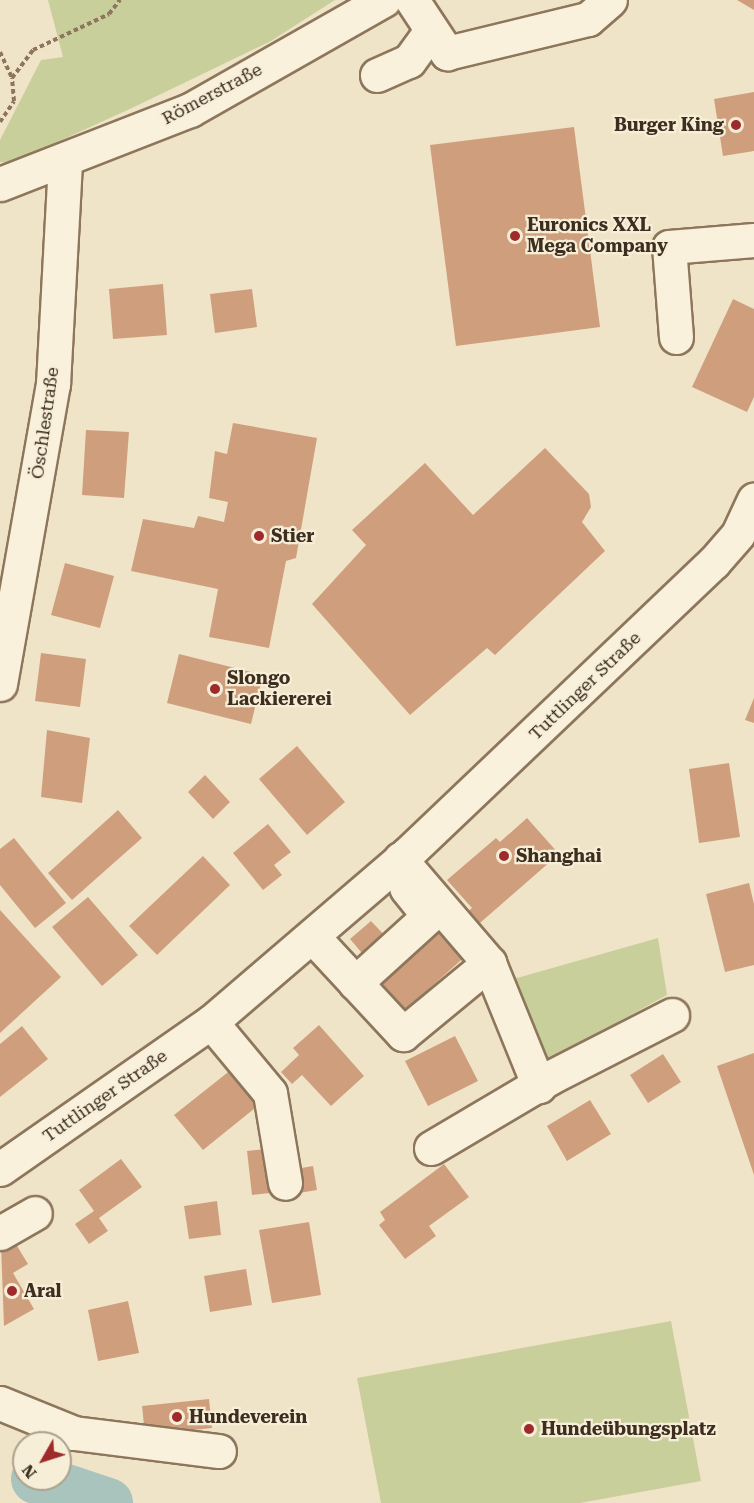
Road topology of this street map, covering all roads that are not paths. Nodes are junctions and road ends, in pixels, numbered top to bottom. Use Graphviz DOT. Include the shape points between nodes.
graph roads {
  1 [pos="384,0"];
  2 [pos="412,0"];
  3 [pos="610,0"];
  4 [pos="431,31"];
  5 [pos="377,75"];
  6 [pos="64,159"];
  7 [pos="0,184"];
  8 [pos="754,240"];
  9 [pos="676,337"];
  10 [pos="754,500"];
  11 [pos="746,538"];
  12 [pos="0,684"];
  13 [pos="395,864"];
  14 [pos="312,936"];
  15 [pos="489,963"];
  16 [pos="355,983"];
  17 [pos="672,1015"];
  18 [pos="211,1022"];
  19 [pos="538,1086"];
  20 [pos="431,1148"];
  21 [pos="0,1169"];
  22 [pos="285,1183"];
  23 [pos="35,1213"];
  24 [pos="0,1233"];
  25 [pos="0,1403"];
  26 [pos="219,1451"];
  1 -- 6 [label="street, Römerstraße" via="189,110"];
  2 -- 4 [label="street"];
  3 -- 4 [label="street" via="588,19 447,52"];
  4 -- 5 [label="street" via="409,61"];
  6 -- 7 [label="street, Römerstraße"];
  6 -- 12 [label="street, Öschlestraße" via="53,384"];
  8 -- 9 [label="street" via="669,247"];
  10 -- 11 [label="street, Tuttlinger Straße"];
  11 -- 13 [label="street, Tuttlinger Straße" via="697,579"];
  13 -- 14 [label="street, Tuttlinger Straße"];
  13 -- 15 [label="street"];
  13 -- 16 [label="street" via="429,916"];
  14 -- 16 [label="street"];
  14 -- 18 [label="street, Tuttlinger Straße"];
  15 -- 16 [label="street" via="403,1034"];
  15 -- 19 [label="street"];
  17 -- 19 [label="street"];
  18 -- 21 [label="street, Tuttlinger Straße"];
  18 -- 22 [label="street" via="270,1093"];
  19 -- 20 [label="street"];
  23 -- 24 [label="street"];
  25 -- 26 [label="street" via="74,1433"];
}
